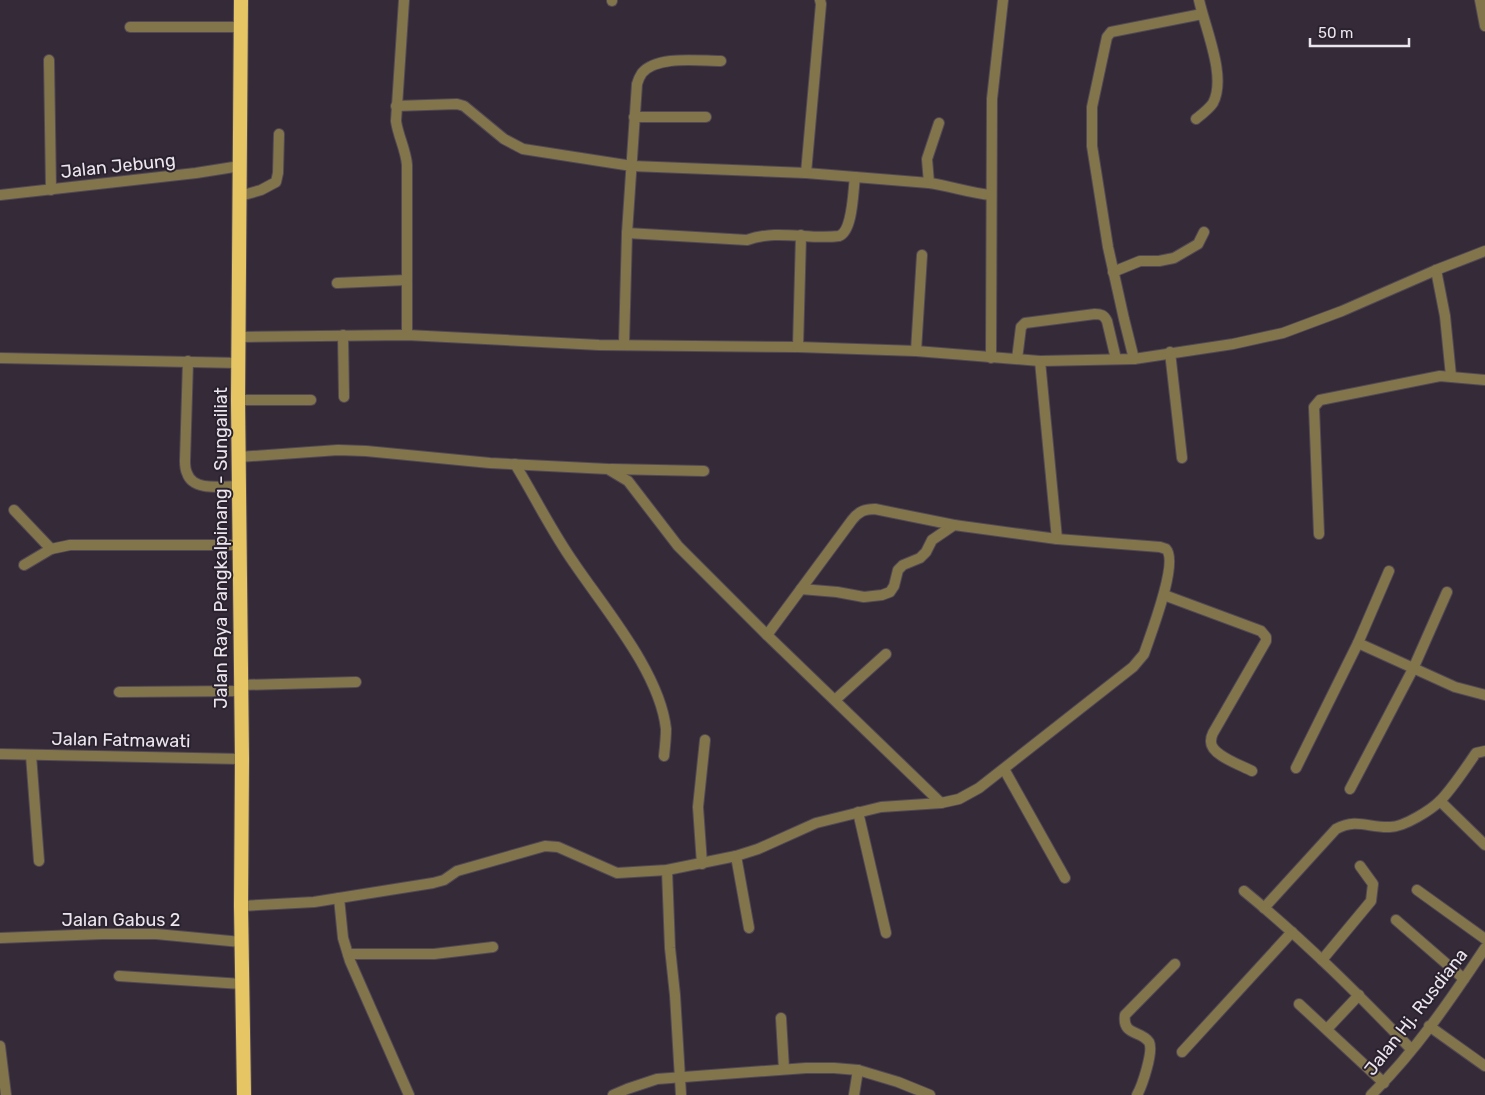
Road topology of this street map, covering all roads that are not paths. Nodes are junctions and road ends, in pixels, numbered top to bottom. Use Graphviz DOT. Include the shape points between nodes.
graph roads {
  1 [pos="241,0"];
  2 [pos="404,0"];
  3 [pos="820,0"];
  4 [pos="1003,0"];
  5 [pos="1200,0"];
  6 [pos="1480,0"];
  7 [pos="1202,14"];
  8 [pos="1485,26"];
  9 [pos="130,27"];
  10 [pos="240,27"];
  11 [pos="49,60"];
  12 [pos="721,61"];
  13 [pos="396,106"];
  14 [pos="634,117"];
  15 [pos="706,117"];
  16 [pos="1196,119"];
  17 [pos="939,123"];
  18 [pos="279,134"];
  19 [pos="240,166"];
  20 [pos="632,166"];
  21 [pos="806,173"];
  22 [pos="855,177"];
  23 [pos="929,183"];
  24 [pos="52,190"];
  25 [pos="0,195"];
  26 [pos="991,195"];
  27 [pos="240,196"];
  28 [pos="1204,232"];
  29 [pos="626,233"];
  30 [pos="801,235"];
  31 [pos="1485,251"];
  32 [pos="922,255"];
  33 [pos="1436,270"];
  34 [pos="1114,272"];
  35 [pos="407,280"];
  36 [pos="337,283"];
  37 [pos="407,335"];
  38 [pos="343,336"];
  39 [pos="239,337"];
  40 [pos="624,344"];
  41 [pos="798,347"];
  42 [pos="916,351"];
  43 [pos="1170,352"];
  44 [pos="0,358"];
  45 [pos="991,358"];
  46 [pos="1134,358"];
  47 [pos="1017,359"];
  48 [pos="1116,359"];
  49 [pos="188,361"];
  50 [pos="1040,361"];
  51 [pos="239,363"];
  52 [pos="1451,376"];
  53 [pos="1485,380"];
  54 [pos="344,397"];
  55 [pos="238,400"];
  56 [pos="311,400"];
  57 [pos="239,457"];
  58 [pos="1182,458"];
  59 [pos="516,464"];
  60 [pos="608,469"];
  61 [pos="704,471"];
  62 [pos="239,486"];
  63 [pos="14,510"];
  64 [pos="954,525"];
  65 [pos="1319,534"];
  66 [pos="1057,539"];
  67 [pos="239,545"];
  68 [pos="52,548"];
  69 [pos="24,565"];
  70 [pos="1388,571"];
  71 [pos="801,589"];
  72 [pos="1447,592"];
  73 [pos="1164,595"];
  74 [pos="767,634"];
  75 [pos="1358,643"];
  76 [pos="886,654"];
  77 [pos="1414,669"];
  78 [pos="356,682"];
  79 [pos="241,688"];
  80 [pos="119,692"];
  81 [pos="1485,695"];
  82 [pos="835,700"];
  83 [pos="705,740"];
  84 [pos="1485,751"];
  85 [pos="0,754"];
  86 [pos="31,755"];
  87 [pos="664,756"];
  88 [pos="242,759"];
  89 [pos="1296,768"];
  90 [pos="1004,769"];
  91 [pos="1252,770"];
  92 [pos="1350,789"];
  93 [pos="1440,801"];
  94 [pos="941,803"];
  95 [pos="858,812"];
  96 [pos="1485,844"];
  97 [pos="736,856"];
  98 [pos="39,861"];
  99 [pos="702,864"];
  100 [pos="1360,866"];
  101 [pos="667,870"];
  102 [pos="1065,878"];
  103 [pos="1417,890"];
  104 [pos="1244,891"];
  105 [pos="339,898"];
  106 [pos="241,906"];
  107 [pos="1264,908"];
  108 [pos="1396,920"];
  109 [pos="749,928"];
  110 [pos="1292,932"];
  111 [pos="886,933"];
  112 [pos="0,938"];
  113 [pos="1485,939"];
  114 [pos="241,942"];
  115 [pos="493,947"];
  116 [pos="1485,948"];
  117 [pos="348,954"];
  118 [pos="1322,960"];
  119 [pos="1175,964"];
  120 [pos="119,976"];
  121 [pos="1464,980"];
  122 [pos="242,984"];
  123 [pos="1359,995"];
  124 [pos="1299,1004"];
  125 [pos="781,1018"];
  126 [pos="1429,1026"];
  127 [pos="1327,1029"];
  128 [pos="0,1046"];
  129 [pos="1411,1049"];
  130 [pos="1182,1052"];
  131 [pos="1485,1066"];
  132 [pos="784,1069"];
  133 [pos="858,1070"];
  134 [pos="679,1077"];
  135 [pos="1384,1083"];
  136 [pos="628,1092"];
  137 [pos="6,1095"];
  138 [pos="244,1095"];
  139 [pos="408,1095"];
  140 [pos="614,1095"];
  141 [pos="681,1095"];
  142 [pos="854,1095"];
  143 [pos="930,1095"];
  144 [pos="1136,1095"];
  145 [pos="1371,1095"];
  1 -- 10 [label="highway, Jalan Raya Pangkalpinang - Sungailiat"];
  2 -- 13 [label="street"];
  3 -- 21 [label="street"];
  4 -- 26 [label="street" via="992,94"];
  5 -- 7 [label="street"];
  6 -- 8 [label="street"];
  7 -- 16 [label="street" via="1217,70 1216,93 1212,105"];
  7 -- 34 [label="street" via="1108,34 1095,87 1091,125 1095,172"];
  9 -- 10 [label="street"];
  10 -- 19 [label="highway, Jalan Raya Pangkalpinang - Sungailiat"];
  11 -- 24 [label="street"];
  12 -- 14 [label="street" via="662,62 652,66 642,73 637,84"];
  13 -- 20 [label="street" via="464,106 504,139 523,149"];
  13 -- 35 [label="street" via="397,130 407,165"];
  14 -- 15 [label="street"];
  14 -- 20 [label="street"];
  17 -- 23 [label="street" via="927,159"];
  18 -- 27 [label="street" via="276,182"];
  19 -- 24 [label="street, Jalan Jebung"];
  19 -- 27 [label="highway, Jalan Raya Pangkalpinang - Sungailiat"];
  20 -- 21 [label="street"];
  20 -- 29 [label="street"];
  21 -- 22 [label="street"];
  22 -- 23 [label="street"];
  22 -- 30 [label="street" via="849,226 844,234 832,237"];
  23 -- 26 [label="street"];
  24 -- 25 [label="street, Jalan Jebung"];
  26 -- 45 [label="street"];
  27 -- 39 [label="highway, Jalan Raya Pangkalpinang - Sungailiat"];
  28 -- 34 [label="street" via="1198,244 1174,258 1140,261"];
  29 -- 30 [label="street" via="747,240"];
  29 -- 40 [label="street"];
  30 -- 41 [label="street"];
  31 -- 33 [label="street"];
  32 -- 42 [label="street"];
  33 -- 43 [label="street" via="1282,334"];
  33 -- 52 [label="street" via="1446,316"];
  34 -- 46 [label="street"];
  35 -- 36 [label="street"];
  35 -- 37 [label="street"];
  37 -- 38 [label="street"];
  37 -- 40 [label="street"];
  38 -- 39 [label="street"];
  38 -- 54 [label="street"];
  39 -- 51 [label="highway, Jalan Raya Pangkalpinang - Sungailiat"];
  40 -- 41 [label="street"];
  41 -- 42 [label="street"];
  42 -- 45 [label="street"];
  43 -- 46 [label="street"];
  43 -- 58 [label="street"];
  44 -- 49 [label="street"];
  45 -- 47 [label="street"];
  46 -- 48 [label="street"];
  47 -- 48 [label="street" via="1021,327 1025,322 1095,314 1101,314 1107,321"];
  47 -- 50 [label="street"];
  48 -- 50 [label="street"];
  49 -- 51 [label="street"];
  49 -- 62 [label="street" via="187,473 196,484"];
  50 -- 66 [label="street"];
  51 -- 55 [label="highway, Jalan Raya Pangkalpinang - Sungailiat"];
  52 -- 53 [label="street"];
  52 -- 65 [label="street" via="1320,400 1316,404"];
  55 -- 56 [label="street"];
  55 -- 57 [label="highway, Jalan Raya Pangkalpinang - Sungailiat"];
  57 -- 59 [label="street" via="338,450"];
  57 -- 62 [label="highway, Jalan Raya Pangkalpinang - Sungailiat"];
  59 -- 60 [label="street"];
  59 -- 87 [label="street" via="565,549 650,679 664,717"];
  60 -- 61 [label="street"];
  60 -- 74 [label="street" via="628,481 678,546"];
  62 -- 67 [label="highway, Jalan Raya Pangkalpinang - Sungailiat"];
  63 -- 68 [label="street"];
  64 -- 66 [label="street"];
  64 -- 71 [label="street" via="932,540 920,558 898,570 890,592 864,598"];
  64 -- 71 [label="street" via="875,509 862,511"];
  66 -- 73 [label="street" via="1166,549 1170,556"];
  67 -- 68 [label="street" via="70,545"];
  67 -- 79 [label="highway, Jalan Raya Pangkalpinang - Sungailiat"];
  68 -- 69 [label="street"];
  70 -- 75 [label="street"];
  71 -- 74 [label="street"];
  72 -- 77 [label="street"];
  73 -- 90 [label="street" via="1144,654 1133,667"];
  73 -- 91 [label="street" via="1261,631 1266,637 1211,741 1216,753"];
  74 -- 82 [label="street"];
  75 -- 77 [label="street"];
  75 -- 89 [label="street"];
  76 -- 82 [label="street"];
  77 -- 81 [label="street"];
  77 -- 92 [label="street"];
  78 -- 79 [label="street"];
  79 -- 80 [label="street"];
  79 -- 88 [label="highway, Jalan Raya Pangkalpinang - Sungailiat"];
  82 -- 94 [label="street"];
  83 -- 99 [label="street" via="698,807"];
  84 -- 93 [label="street" via="1476,754"];
  85 -- 86 [label="street, Jalan Fatmawati"];
  86 -- 88 [label="street, Jalan Fatmawati"];
  86 -- 98 [label="street"];
  88 -- 106 [label="highway, Jalan Raya Pangkalpinang - Sungailiat"];
  90 -- 94 [label="street" via="969,794"];
  90 -- 102 [label="street"];
  93 -- 96 [label="street"];
  93 -- 107 [label="street" via="1399,825 1355,823 1336,829"];
  94 -- 95 [label="street" via="890,806"];
  95 -- 97 [label="street" via="816,823"];
  95 -- 111 [label="street"];
  97 -- 99 [label="street"];
  97 -- 109 [label="street"];
  99 -- 101 [label="street"];
  100 -- 118 [label="street" via="1373,884 1371,901"];
  101 -- 105 [label="street" via="617,873 558,847 545,846 457,872 438,882"];
  101 -- 134 [label="street"];
  103 -- 113 [label="street"];
  104 -- 107 [label="street"];
  105 -- 106 [label="street"];
  105 -- 117 [label="street"];
  106 -- 114 [label="highway, Jalan Raya Pangkalpinang - Sungailiat"];
  107 -- 110 [label="street"];
  108 -- 121 [label="street"];
  110 -- 118 [label="street"];
  110 -- 130 [label="street"];
  112 -- 114 [label="street, Jalan Gabus 2" via="156,934"];
  114 -- 122 [label="highway, Jalan Raya Pangkalpinang - Sungailiat"];
  115 -- 117 [label="street" via="434,954"];
  116 -- 121 [label="street, Jalan Hj. Rusdiana"];
  117 -- 139 [label="street"];
  118 -- 123 [label="street"];
  119 -- 144 [label="street" via="1125,1015 1126,1027 1148,1041 1150,1046 1146,1071"];
  120 -- 122 [label="street"];
  121 -- 126 [label="street, Jalan Hj. Rusdiana"];
  122 -- 138 [label="highway, Jalan Raya Pangkalpinang - Sungailiat"];
  123 -- 127 [label="street"];
  123 -- 129 [label="street"];
  124 -- 127 [label="street"];
  125 -- 132 [label="street"];
  126 -- 129 [label="street, Jalan Hj. Rusdiana"];
  126 -- 131 [label="street"];
  127 -- 135 [label="street"];
  128 -- 137 [label="street"];
  129 -- 135 [label="street, Jalan Hj. Rusdiana"];
  132 -- 133 [label="street"];
  132 -- 134 [label="street"];
  133 -- 142 [label="street"];
  133 -- 143 [label="street"];
  134 -- 136 [label="street" via="657,1080"];
  134 -- 141 [label="street"];
  135 -- 145 [label="street, Jalan Hj. Rusdiana"];
  136 -- 140 [label="street"];
}
